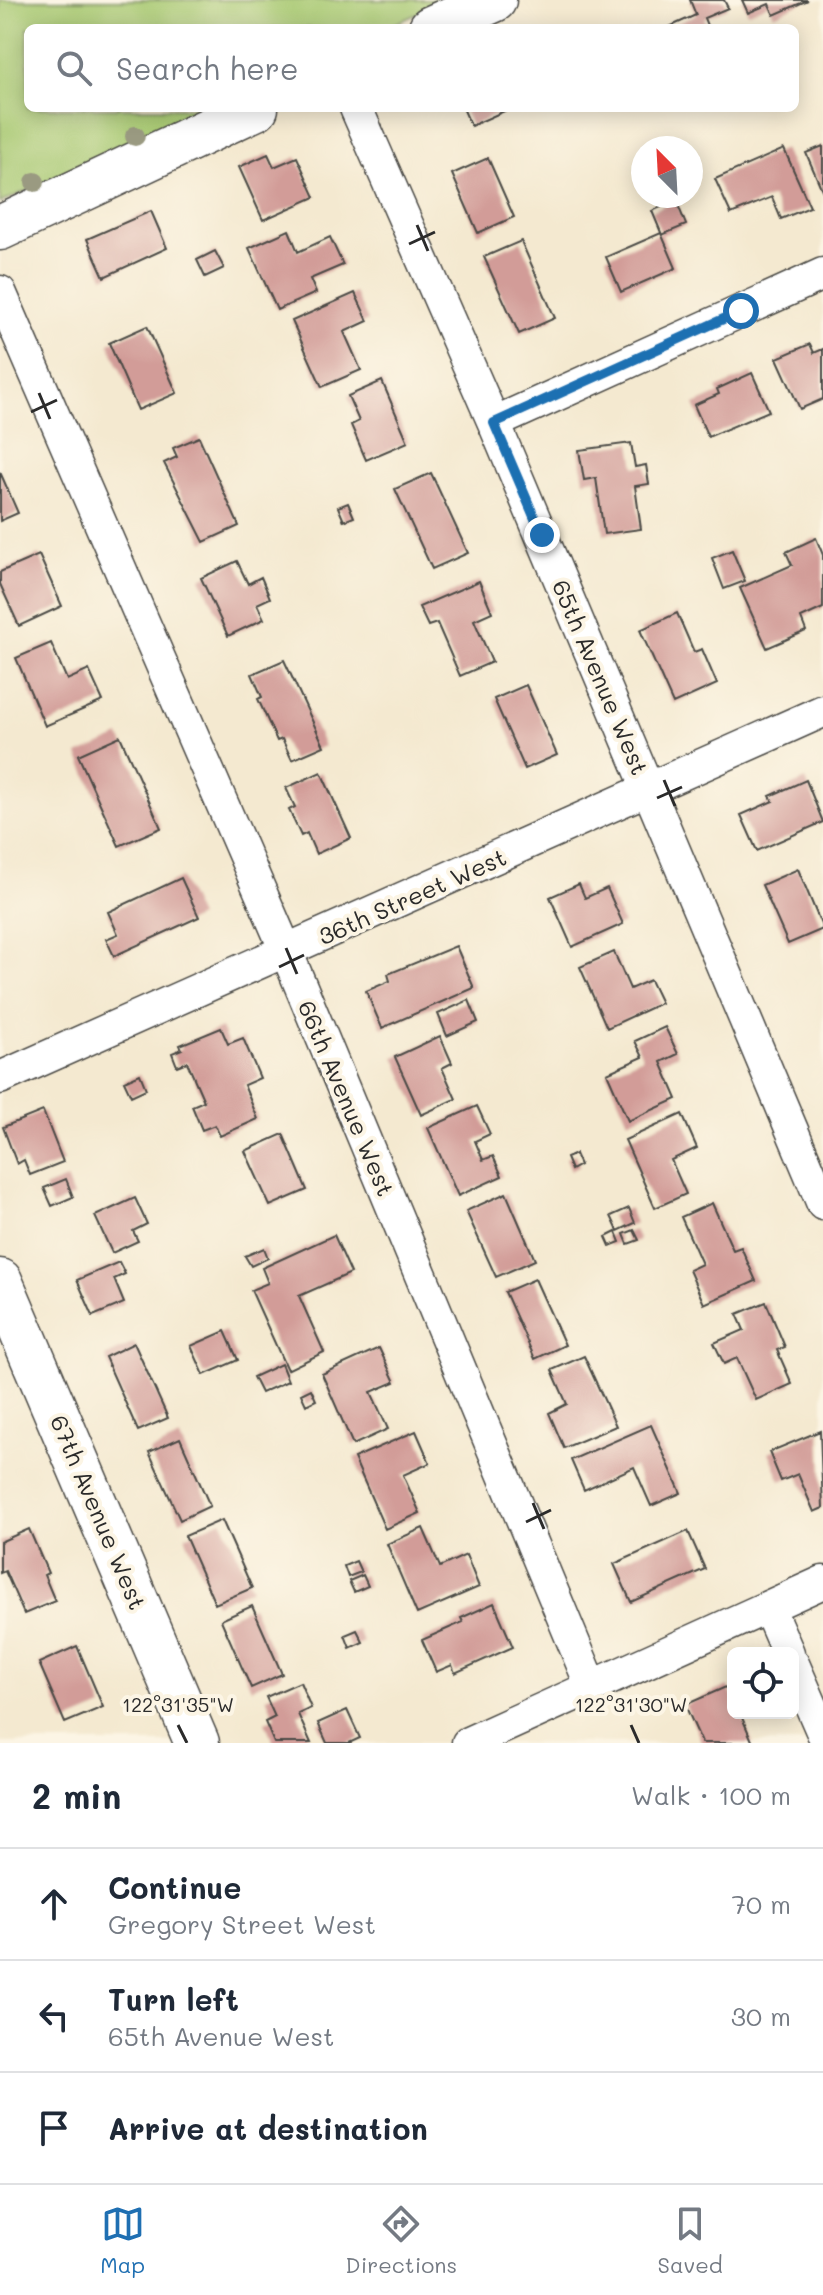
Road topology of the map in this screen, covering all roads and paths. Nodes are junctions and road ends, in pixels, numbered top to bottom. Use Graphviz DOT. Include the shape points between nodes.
graph roads {
  1 [pos="494,0"];
  2 [pos="440,24"];
  3 [pos="247,112"];
  4 [pos="358,112"];
  5 [pos="0,228"];
  6 [pos="823,274"];
  7 [pos="0,292"];
  8 [pos="494,423"];
  9 [pos="823,711"];
  10 [pos="648,789"];
  11 [pos="287,953"];
  12 [pos="0,1078"];
  13 [pos="823,1204"];
  14 [pos="0,1281"];
  15 [pos="823,1582"];
  16 [pos="768,1607"];
  17 [pos="785,1647"];
  18 [pos="799,1678"];
  19 [pos="592,1687"];
  20 [pos="823,1733"];
  21 [pos="197,1743"];
  22 [pos="468,1743"];
  1 -- 2 [label="street"];
  3 -- 5 [label="street"];
  4 -- 8 [label="street, 65th Avenue West"];
  6 -- 8 [label="street"];
  7 -- 11 [label="street, 66th Avenue West"];
  8 -- 10 [label="street, 65th Avenue West"];
  9 -- 10 [label="street, 36th Street West"];
  10 -- 11 [label="street, 36th Street West"];
  10 -- 13 [label="street, 65th Avenue West"];
  11 -- 12 [label="street, 36th Street West"];
  11 -- 19 [label="street, 66th Avenue West"];
  14 -- 21 [label="street, 67th Avenue West"];
  15 -- 16 [label="street"];
  16 -- 17 [label="street"];
  16 -- 19 [label="street"];
  18 -- 20 [label="street"];
  19 -- 22 [label="street"];
}
